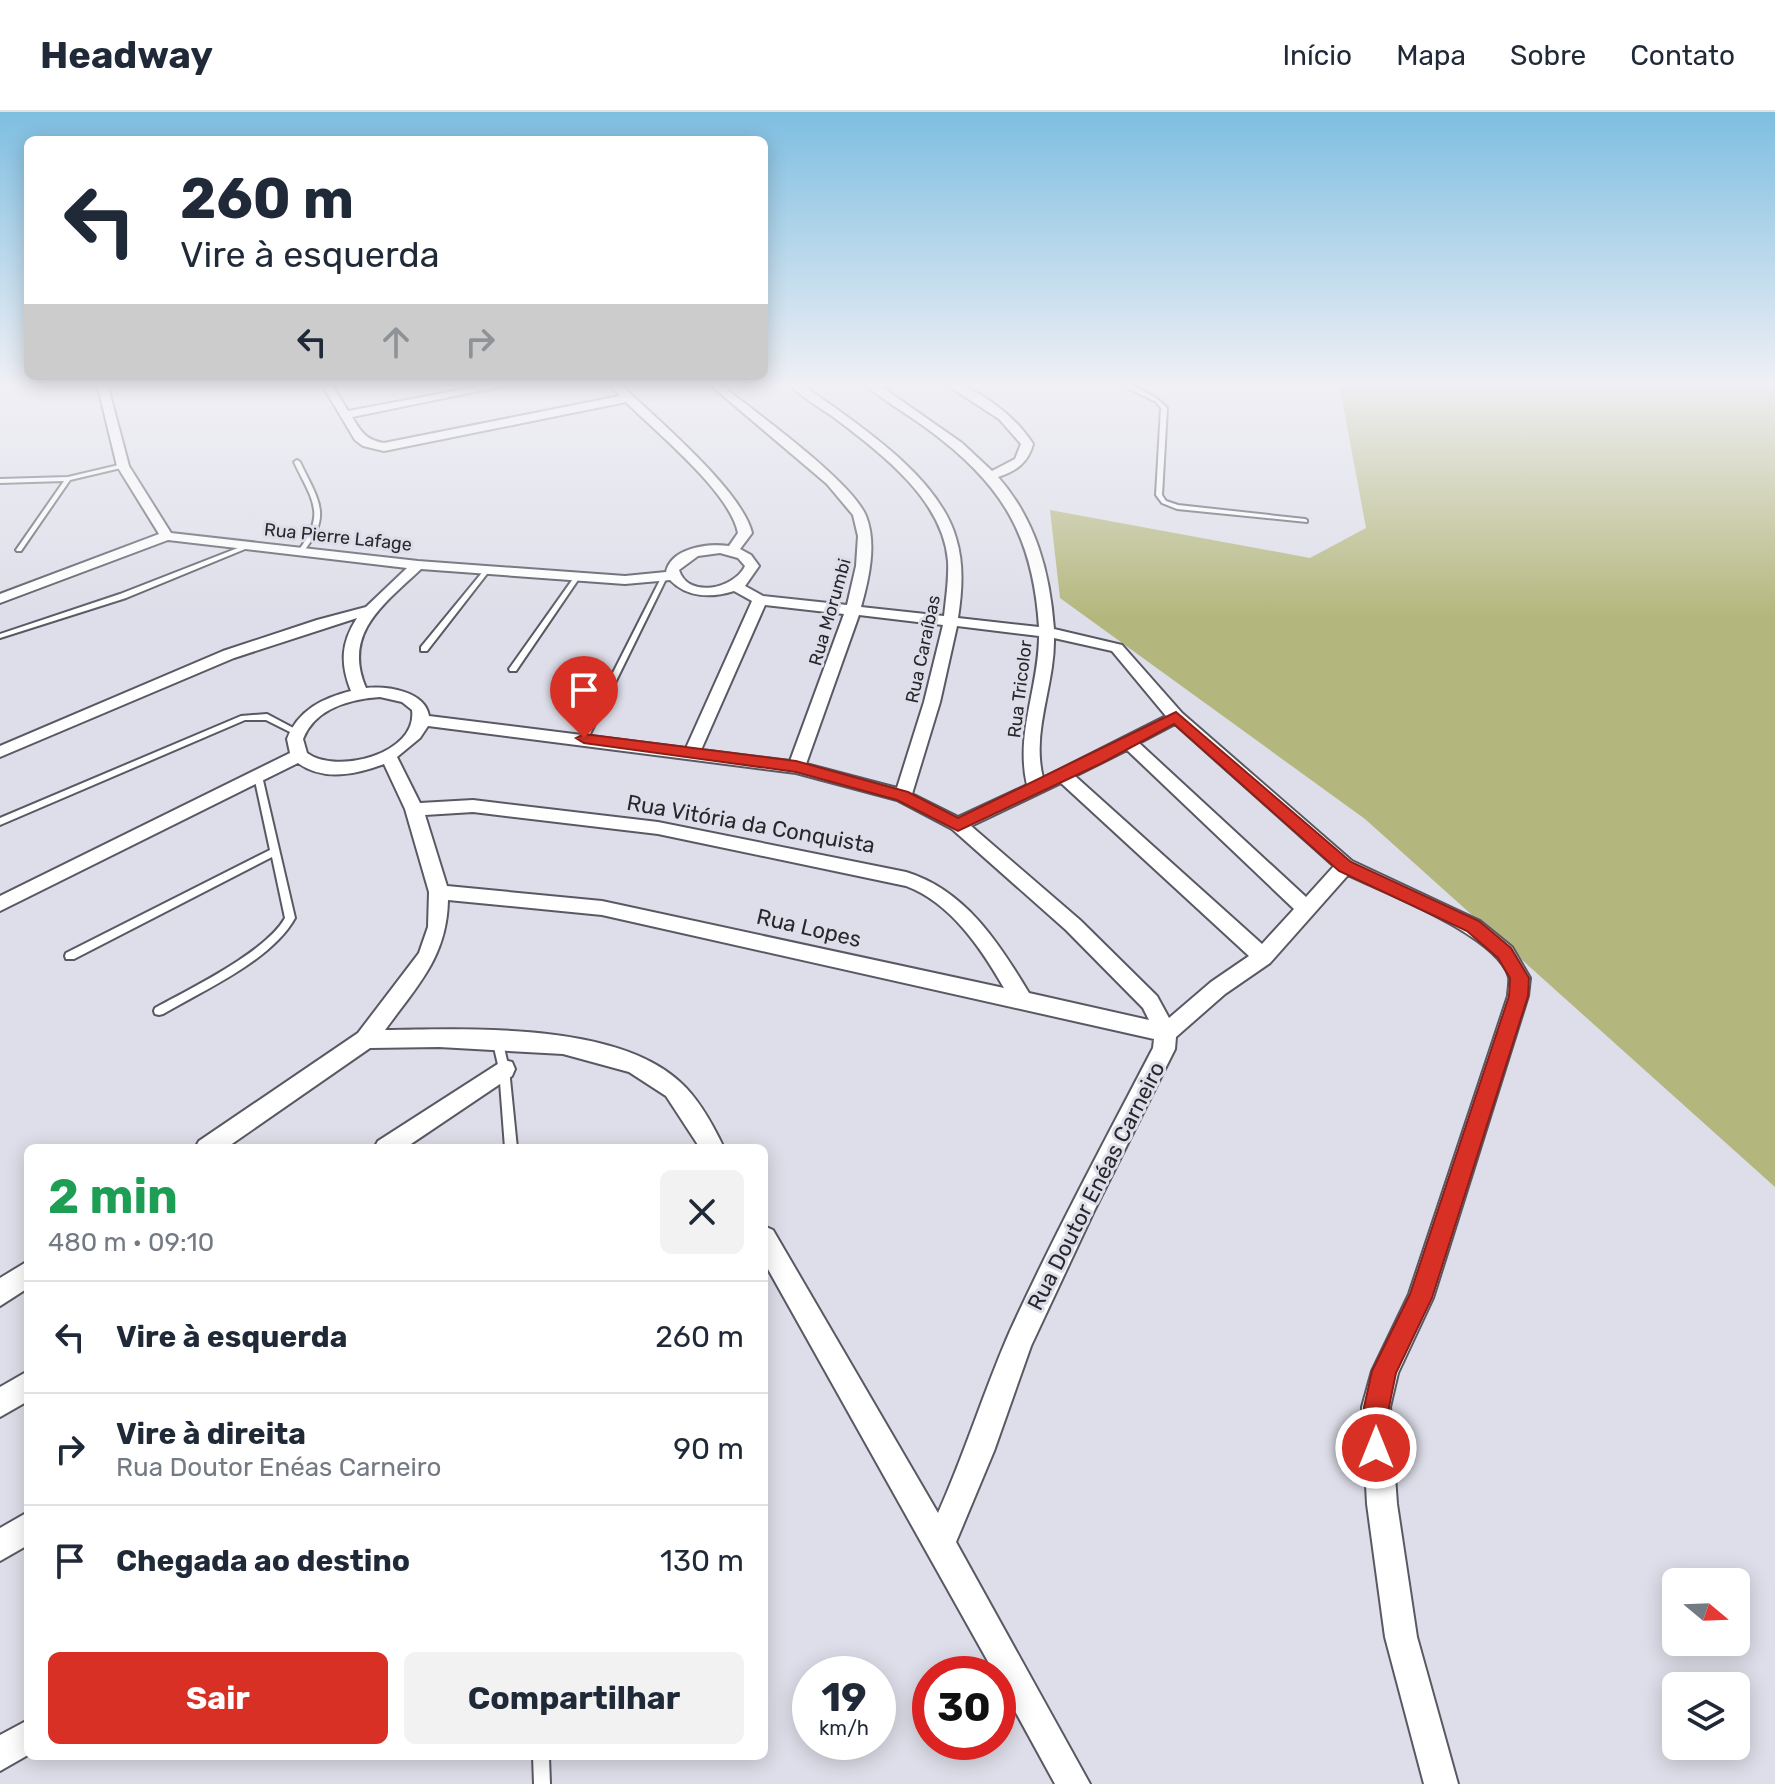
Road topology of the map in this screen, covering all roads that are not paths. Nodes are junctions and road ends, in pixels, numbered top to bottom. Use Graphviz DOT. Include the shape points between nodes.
graph roads {
  1 [pos="122,461"];
  2 [pos="692,461"];
  3 [pos="805,461"];
  4 [pos="894,461"];
  5 [pos="975,461"];
  6 [pos="1020,461"];
  7 [pos="1161,461"];
  8 [pos="297,462"];
  9 [pos="123,466"];
  10 [pos="992,475"];
  11 [pos="68,479"];
  12 [pos="0,481"];
  13 [pos="1305,521"];
  14 [pos="167,536"];
  15 [pos="248,546"];
  16 [pos="19,550"];
  17 [pos="301,551"];
  18 [pos="732,551"];
  19 [pos="418,565"];
  20 [pos="487,570"];
  21 [pos="577,577"];
  22 [pos="668,577"];
  23 [pos="735,586"];
  24 [pos="0,599"];
  25 [pos="760,600"];
  26 [pos="852,609"];
  27 [pos="370,610"];
  28 [pos="951,621"];
  29 [pos="1046,632"];
  30 [pos="0,636"];
  31 [pos="424,649"];
  32 [pos="513,669"];
  33 [pos="360,693"];
  34 [pos="1176,717"];
  35 [pos="422,720"];
  36 [pos="297,732"];
  37 [pos="584,738"];
  38 [pos="1128,742"];
  39 [pos="0,752"];
  40 [pos="692,752"];
  41 [pos="298,756"];
  42 [pos="389,757"];
  43 [pos="796,767"];
  44 [pos="1063,775"];
  45 [pos="258,776"];
  46 [pos="1036,786"];
  47 [pos="903,796"];
  48 [pos="414,809"];
  49 [pos="0,822"];
  50 [pos="958,825"];
  51 [pos="274,852"];
  52 [pos="1345,866"];
  53 [pos="439,892"];
  54 [pos="2,899"];
  55 [pos="1306,909"];
  56 [pos="70,956"];
  57 [pos="1263,957"];
  58 [pos="1023,1002"];
  59 [pos="159,1011"];
  60 [pos="1166,1033"];
  61 [pos="366,1039"];
  62 [pos="497,1039"];
  63 [pos="504,1069"];
  64 [pos="213,1144"];
  65 [pos="392,1144"];
  66 [pos="511,1144"];
  67 [pos="710,1144"];
  68 [pos="768,1245"];
  69 [pos="24,1276"];
  70 [pos="0,1293"];
  71 [pos="24,1388"];
  72 [pos="0,1403"];
  73 [pos="24,1530"];
  74 [pos="940,1544"];
  75 [pos="0,1546"];
  76 [pos="24,1739"];
  77 [pos="0,1754"];
  78 [pos="541,1760"];
  79 [pos="542,1784"];
  80 [pos="1073,1784"];
  81 [pos="1441,1784"];
  1 -- 9 [label="street"];
  2 -- 18 [label="street" via="742,519 745,533"];
  3 -- 26 [label="street, Rua Morumbi" via="861,518 865,558"];
  4 -- 28 [label="street, Rua Caraíbas" via="922,489 951,538"];
  5 -- 10 [label="street, Rua Tricolor"];
  6 -- 10 [label="street"];
  7 -- 13 [label="lane" via="1159,495 1164,502"];
  8 -- 17 [label="lane" via="320,514 318,528"];
  9 -- 11 [label="lane"];
  9 -- 14 [label="street"];
  10 -- 29 [label="street, Rua Tricolor" via="1029,532 1040,566"];
  11 -- 12 [label="lane"];
  11 -- 16 [label="lane"];
  14 -- 15 [label="street, Rua Pierre Lafage"];
  14 -- 24 [label="street"];
  15 -- 17 [label="street, Rua Pierre Lafage"];
  15 -- 30 [label="lane" via="123,596"];
  17 -- 19 [label="street, Rua Pierre Lafage"];
  18 -- 22 [label="street" via="695,552 677,563"];
  18 -- 23 [label="street" via="752,566"];
  19 -- 20 [label="street, Rua Pierre Lafage"];
  19 -- 27 [label="street"];
  20 -- 21 [label="street, Rua Pierre Lafage"];
  20 -- 31 [label="lane"];
  21 -- 22 [label="street, Rua Pierre Lafage"];
  21 -- 32 [label="lane"];
  22 -- 23 [label="street" via="696,591"];
  22 -- 37 [label="lane"];
  23 -- 25 [label="street"];
  25 -- 26 [label="street"];
  25 -- 40 [label="street"];
  26 -- 28 [label="street"];
  26 -- 43 [label="street, Rua Morumbi"];
  27 -- 33 [label="street" via="352,637 347,659"];
  27 -- 39 [label="street" via="263,640"];
  28 -- 29 [label="street"];
  28 -- 47 [label="street, Rua Caraíbas"];
  29 -- 34 [label="street" via="1117,648"];
  29 -- 46 [label="street, Rua Tricolor" via="1031,763"];
  33 -- 35 [label="street" via="398,694 412,700"];
  33 -- 36 [label="street" via="321,708"];
  34 -- 38 [label="street"];
  34 -- 52 [label="street"];
  35 -- 37 [label="street, Rua Doutor Enéas Carneiro"];
  35 -- 42 [label="street" via="418,733"];
  36 -- 41 [label="street"];
  36 -- 49 [label="lane" via="267,717 244,718"];
  37 -- 40 [label="street, Rua Doutor Enéas Carneiro"];
  38 -- 44 [label="street"];
  38 -- 55 [label="street"];
  40 -- 43 [label="street, Rua Doutor Enéas Carneiro"];
  41 -- 42 [label="street" via="326,769 369,765"];
  41 -- 45 [label="street"];
  42 -- 48 [label="street"];
  43 -- 47 [label="street, Rua Doutor Enéas Carneiro"];
  44 -- 46 [label="street"];
  44 -- 57 [label="street"];
  45 -- 51 [label="lane"];
  45 -- 54 [label="street"];
  46 -- 50 [label="street"];
  47 -- 50 [label="street, Rua Doutor Enéas Carneiro"];
  48 -- 53 [label="street"];
  48 -- 58 [label="street, Rua Vitória da Conquista" via="473,806 658,828 916,882 937,893 967,922 994,953"];
  50 -- 60 [label="street, Rua Doutor Enéas Carneiro" via="1073,925 1150,1002"];
  51 -- 56 [label="lane"];
  51 -- 59 [label="lane" via="288,928"];
  52 -- 55 [label="street"];
  52 -- 81 [label="street" via="1473,926 1505,953 1520,978 1420,1298 1385,1371 1376,1407 1382,1504 1401,1637"];
  53 -- 58 [label="street, Rua Lopes" via="602,908"];
  53 -- 61 [label="street" via="438,927 428,956"];
  55 -- 57 [label="street"];
  57 -- 60 [label="street"];
  58 -- 60 [label="street, Rua Lopes"];
  60 -- 74 [label="street, Rua Doutor Enéas Carneiro" via="1164,1049 1019,1342"];
  61 -- 62 [label="street"];
  61 -- 64 [label="street"];
  62 -- 63 [label="lane"];
  62 -- 67 [label="street" via="588,1050 635,1064 667,1083"];
  63 -- 65 [label="street"];
  63 -- 66 [label="lane"];
  68 -- 74 [label="street"];
  69 -- 70 [label="street"];
  71 -- 72 [label="street"];
  73 -- 75 [label="street"];
  74 -- 80 [label="street"];
  76 -- 77 [label="street"];
  78 -- 79 [label="lane"];
}
